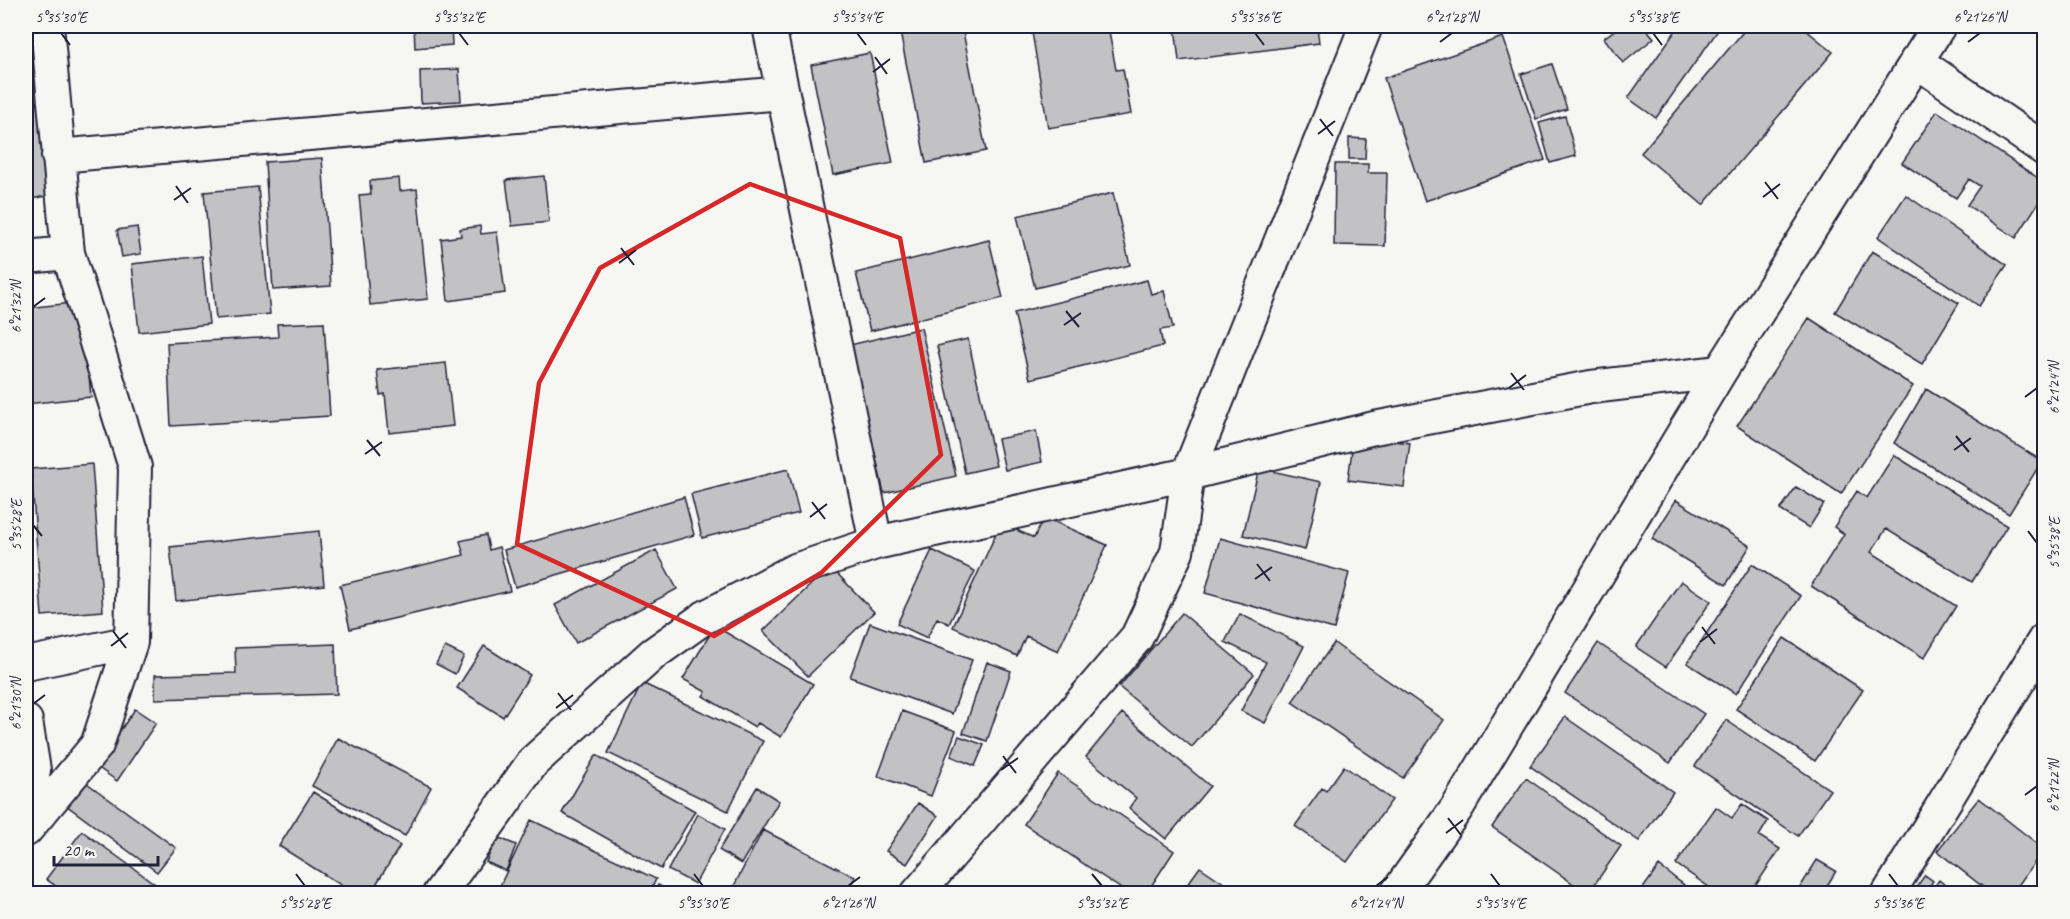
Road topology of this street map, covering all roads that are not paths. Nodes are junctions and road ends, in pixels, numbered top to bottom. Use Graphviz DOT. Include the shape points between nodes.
graph roads {
  1 [pos="47,26"];
  2 [pos="769,26"];
  3 [pos="1366,26"];
  4 [pos="1939,26"];
  5 [pos="1916,61"];
  6 [pos="782,93"];
  7 [pos="2044,149"];
  8 [pos="58,156"];
  9 [pos="68,253"];
  10 [pos="26,257"];
  11 [pos="1720,372"];
  12 [pos="1188,474"];
  13 [pos="876,543"];
  14 [pos="2044,640"];
  15 [pos="131,642"];
  16 [pos="26,664"];
  17 [pos="26,721"];
  18 [pos="26,808"];
  19 [pos="26,830"];
  20 [pos="439,894"];
  21 [pos="917,894"];
  22 [pos="1396,894"];
  23 [pos="1888,894"];
  1 -- 8 [label="street"];
  2 -- 6 [label="street"];
  3 -- 12 [label="street"];
  4 -- 5 [label="street"];
  5 -- 7 [label="street"];
  5 -- 11 [label="street"];
  6 -- 8 [label="street"];
  6 -- 13 [label="street"];
  8 -- 9 [label="street"];
  9 -- 10 [label="street"];
  9 -- 15 [label="street" via="135,467"];
  11 -- 12 [label="street" via="1591,387 1385,426"];
  11 -- 22 [label="street" via="1457,808"];
  12 -- 13 [label="street"];
  12 -- 21 [label="street" via="1177,552 1137,637"];
  13 -- 20 [label="street" via="795,570 705,617 653,654 533,762"];
  14 -- 23 [label="street"];
  15 -- 16 [label="street"];
  15 -- 19 [label="street" via="97,745"];
  17 -- 18 [label="street" via="34,770"];
}
